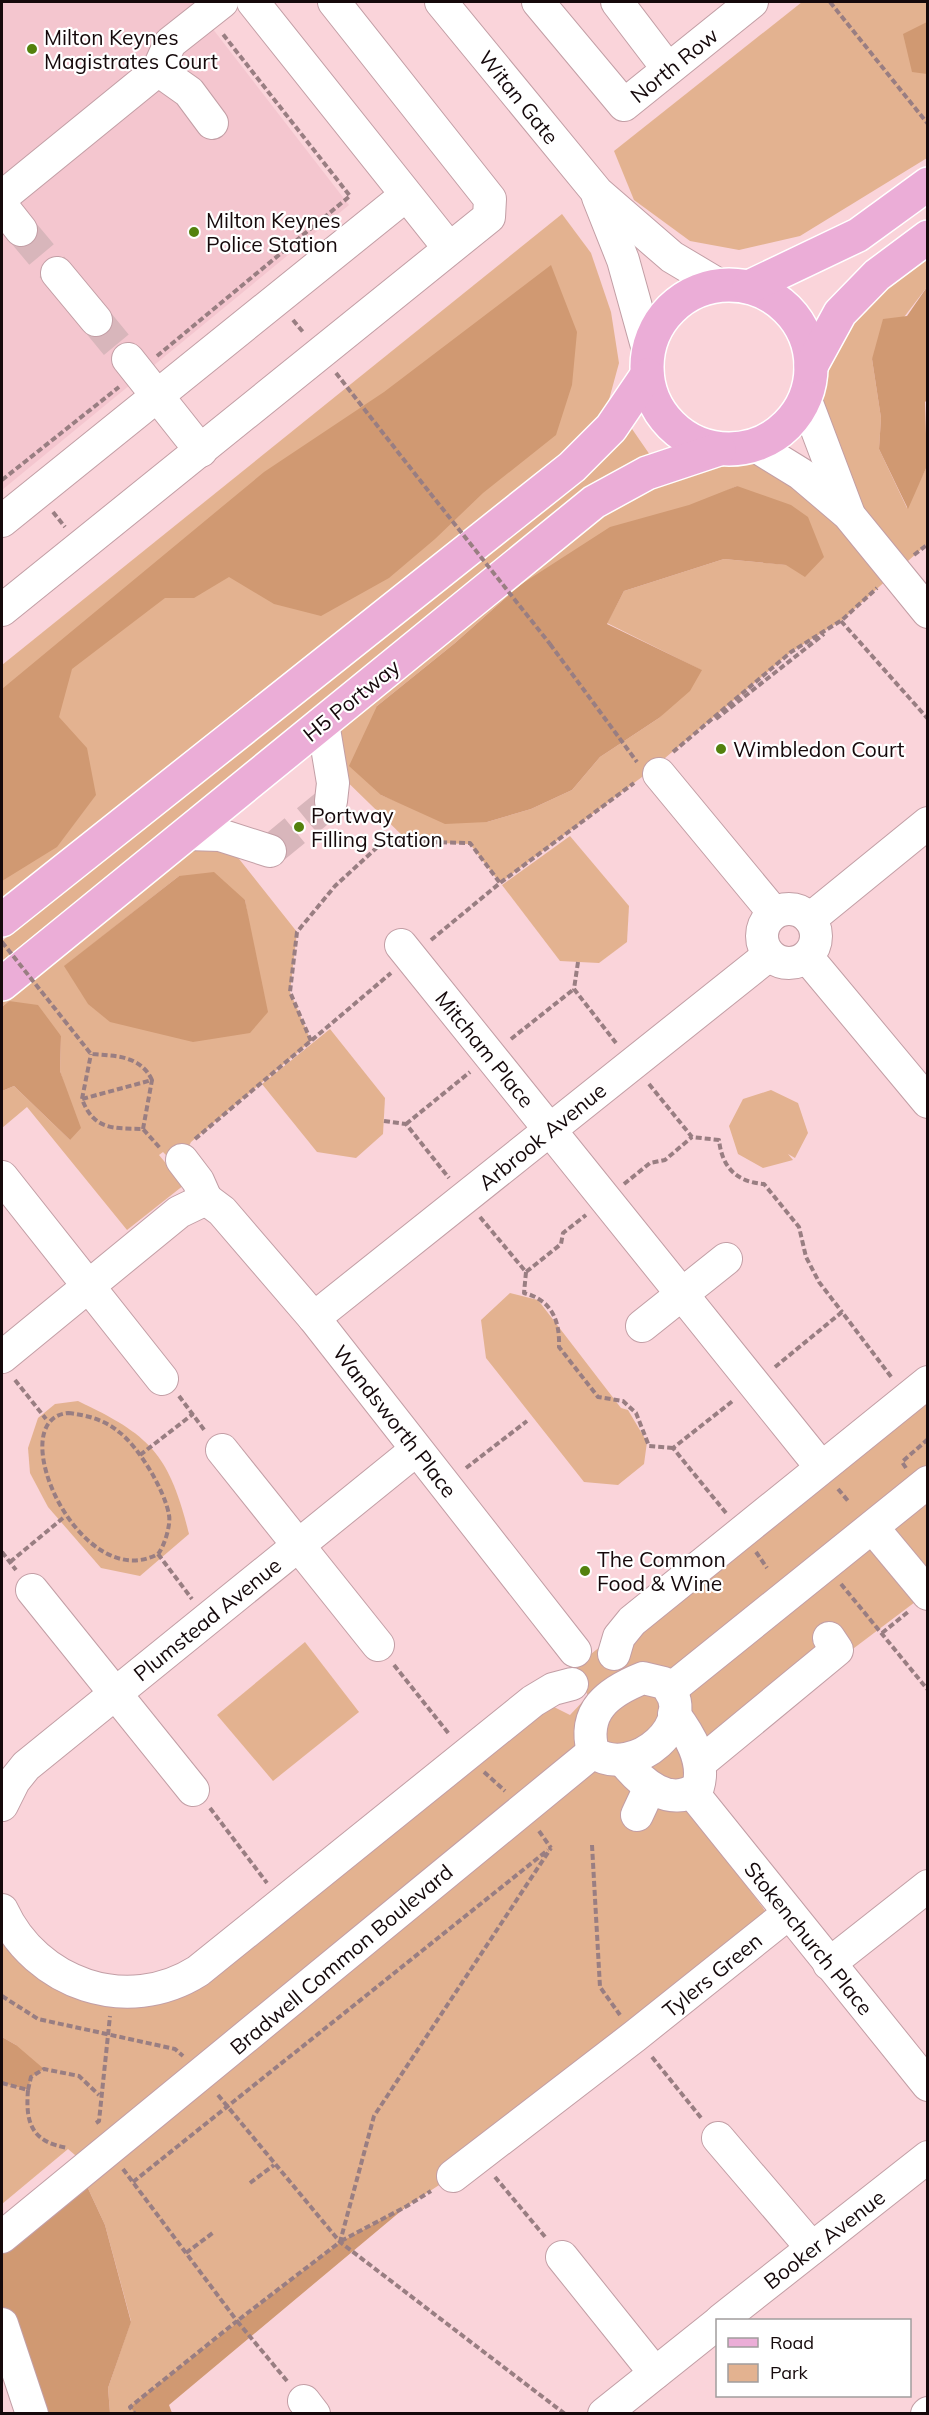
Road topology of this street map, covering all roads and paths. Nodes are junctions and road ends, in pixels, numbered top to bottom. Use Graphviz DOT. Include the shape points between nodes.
graph roads {
  1 [pos="253,2"];
  2 [pos="334,2"];
  3 [pos="441,2"];
  4 [pos="538,2"];
  5 [pos="752,2"];
  6 [pos="830,2"];
  7 [pos="630,6"];
  8 [pos="214,8"];
  9 [pos="669,69"];
  10 [pos="158,70"];
  11 [pos="212,123"];
  12 [pos="927,124"];
  13 [pos="927,184"];
  14 [pos="597,192"];
  15 [pos="405,196"];
  16 [pos="2,197"];
  17 [pos="2,206"];
  18 [pos="21,230"];
  19 [pos="927,237"];
  20 [pos="449,248"];
  21 [pos="57,273"];
  22 [pos="734,286"];
  23 [pos="277,301"];
  24 [pos="96,320"];
  25 [pos="320,351"];
  26 [pos="647,362"];
  27 [pos="133,365"];
  28 [pos="812,366"];
  29 [pos="157,396"];
  30 [pos="806,398"];
  31 [pos="754,446"];
  32 [pos="719,449"];
  33 [pos="201,451"];
  34 [pos="2,480"];
  35 [pos="848,514"];
  36 [pos="2,521"];
  37 [pos="927,544"];
  38 [pos="895,572"];
  39 [pos="2,610"];
  40 [pos="927,612"];
  41 [pos="842,620"];
  42 [pos="927,719"];
  43 [pos="323,723"];
  44 [pos="653,768"];
  45 [pos="331,801"];
  46 [pos="927,823"];
  47 [pos="187,834"];
  48 [pos="270,851"];
  49 [pos="500,883"];
  50 [pos="774,914"];
  51 [pos="810,919"];
  52 [pos="2,920"];
  53 [pos="2,942"];
  54 [pos="405,951"];
  55 [pos="769,955"];
  56 [pos="807,957"];
  57 [pos="2,984"];
  58 [pos="311,1041"];
  59 [pos="91,1054"];
  60 [pos="152,1080"];
  61 [pos="82,1099"];
  62 [pos="927,1100"];
  63 [pos="384,1121"];
  64 [pos="143,1129"];
  65 [pos="550,1129"];
  66 [pos="182,1160"];
  67 [pos="2,1177"];
  68 [pos="465,1198"];
  69 [pos="206,1199"];
  70 [pos="606,1199"];
  71 [pos="726,1259"];
  72 [pos="526,1272"];
  73 [pos="88,1286"];
  74 [pos="682,1294"];
  75 [pos="842,1312"];
  76 [pos="314,1318"];
  77 [pos="642,1326"];
  78 [pos="6,1366"];
  79 [pos="162,1379"];
  80 [pos="927,1382"];
  81 [pos="193,1414"];
  82 [pos="527,1421"];
  83 [pos="927,1439"];
  84 [pos="674,1448"];
  85 [pos="222,1450"];
  86 [pos="416,1450"];
  87 [pos="140,1455"];
  88 [pos="902,1462"];
  89 [pos="821,1467"];
  90 [pos="927,1482"];
  91 [pos="444,1485"];
  92 [pos="52,1503"];
  93 [pos="63,1518"];
  94 [pos="873,1528"];
  95 [pos="298,1545"];
  96 [pos="158,1554"];
  97 [pos="10,1562"];
  98 [pos="32,1590"];
  99 [pos="918,1603"];
  100 [pos="207,1619"];
  101 [pos="829,1638"];
  102 [pos="378,1645"];
  103 [pos="575,1651"];
  104 [pos="614,1654"];
  105 [pos="572,1684"];
  106 [pos="927,1690"];
  107 [pos="115,1693"];
  108 [pos="663,1694"];
  109 [pos="452,1736"];
  110 [pos="592,1738"];
  111 [pos="623,1760"];
  112 [pos="696,1777"];
  113 [pos="193,1790"];
  114 [pos="4,1792"];
  115 [pos="592,1845"];
  116 [pos="927,1886"];
  117 [pos="282,1903"];
  118 [pos="2,1910"];
  119 [pos="789,1913"];
  120 [pos="829,1964"];
  121 [pos="111,1991"];
  122 [pos="635,2037"];
  123 [pos="2,2083"];
  124 [pos="927,2085"];
  125 [pos="28,2090"];
  126 [pos="100,2095"];
  127 [pos="718,2138"];
  128 [pos="91,2147"];
  129 [pos="927,2157"];
  130 [pos="479,2158"];
  131 [pos="274,2165"];
  132 [pos="453,2176"];
  133 [pos="133,2182"];
  134 [pos="250,2183"];
  135 [pos="214,2232"];
  136 [pos="2,2237"];
  137 [pos="340,2242"];
  138 [pos="812,2248"];
  139 [pos="186,2253"];
  140 [pos="562,2257"];
  141 [pos="723,2319"];
  142 [pos="237,2321"];
  143 [pos="2,2324"];
  144 [pos="716,2324"];
  145 [pos="655,2373"];
  146 [pos="309,2407"];
  147 [pos="32,2414"];
  148 [pos="135,2414"];
  149 [pos="565,2414"];
  150 [pos="604,2414"];
  1 -- 15 [label="street"];
  2 -- 20 [label="street" via="490,199 489,217"];
  3 -- 14 [label="street, Witan Gate"];
  4 -- 9 [label="street, North Row" via="624,105"];
  5 -- 9 [label="street, North Row"];
  6 -- 12 [label="path"];
  7 -- 9 [label="street"];
  8 -- 10 [label="street" via="170,43"];
  8 -- 27 [label="path" via="350,196"];
  10 -- 11 [label="street" via="189,92"];
  10 -- 16 [label="street"];
  13 -- 22 [label="main road" via="858,235"];
  14 -- 22 [label="street, Witan Gate" via="672,257"];
  14 -- 26 [label="street, Witan Gate" via="623,260"];
  15 -- 20 [label="street"];
  15 -- 23 [label="street"];
  17 -- 18 [label="street"];
  19 -- 28 [label="main road" via="877,275 840,314"];
  20 -- 25 [label="street"];
  21 -- 24 [label="street"];
  22 -- 26 [label="main road" via="694,292 673,306 657,326"];
  22 -- 28 [label="main road" via="774,298 794,316 807,339"];
  23 -- 25 [label="path"];
  23 -- 29 [label="street"];
  25 -- 33 [label="street"];
  25 -- 44 [label="path, bridge" via="549,644"];
  26 -- 32 [label="main road" via="654,402 670,425 693,441"];
  26 -- 52 [label="main road" via="611,428 572,467"];
  27 -- 29 [label="street"];
  27 -- 34 [label="path"];
  28 -- 30 [label="main road"];
  29 -- 33 [label="street"];
  29 -- 36 [label="street"];
  30 -- 31 [label="main road" via="794,418 776,435"];
  30 -- 35 [label="street"];
  31 -- 32 [label="main road"];
  31 -- 35 [label="street" via="801,474"];
  32 -- 43 [label="main road, H5 Portway" via="648,473 594,502"];
  33 -- 39 [label="street"];
  35 -- 38 [label="street"];
  37 -- 38 [label="path"];
  38 -- 40 [label="street"];
  38 -- 41 [label="path"];
  41 -- 42 [label="path"];
  41 -- 44 [label="path" via="791,652"];
  43 -- 45 [label="street" via="333,783"];
  43 -- 47 [label="main road, H5 Portway"];
  44 -- 49 [label="path"];
  44 -- 50 [label="street"];
  46 -- 51 [label="street"];
  47 -- 48 [label="street" via="220,835"];
  47 -- 57 [label="main road, H5 Portway"];
  49 -- 54 [label="path"];
  49 -- 58 [label="path" via="470,843 384,841 335,886 297,932 290,992"];
  50 -- 51 [label="street" via="793,909"];
  50 -- 55 [label="street" via="762,933"];
  51 -- 56 [label="street" via="817,937"];
  53 -- 59 [label="path, bridge"];
  54 -- 58 [label="path"];
  54 -- 65 [label="street, Mitcham Place"];
  55 -- 56 [label="street" via="785,963"];
  55 -- 65 [label="street, Arbrook Avenue"];
  56 -- 62 [label="street"];
  58 -- 66 [label="path" via="191,1143"];
  59 -- 60 [label="path" via="132,1060"];
  59 -- 61 [label="path"];
  60 -- 61 [label="path"];
  60 -- 64 [label="path"];
  61 -- 64 [label="path" via="100,1124"];
  63 -- 68 [label="path" via="406,1124"];
  64 -- 66 [label="path" via="170,1158"];
  65 -- 68 [label="street, Arbrook Avenue"];
  65 -- 70 [label="street, Mitcham Place"];
  66 -- 69 [label="street"];
  67 -- 73 [label="street"];
  68 -- 72 [label="path"];
  68 -- 76 [label="street, Arbrook Avenue"];
  69 -- 73 [label="street" via="179,1212"];
  69 -- 76 [label="street, Wandsworth Place" via="222,1211"];
  70 -- 72 [label="path" via="563,1233 561,1244"];
  70 -- 74 [label="street, Mitcham Place"];
  70 -- 75 [label="path" via="650,1163 665,1160 692,1137 719,1140 721,1158 732,1174 750,1183 764,1184 799,1227 806,1257"];
  71 -- 74 [label="street"];
  72 -- 84 [label="path" via="524,1293 544,1300 560,1329 559,1347 598,1397 623,1401 636,1413 649,1446"];
  73 -- 78 [label="street"];
  73 -- 79 [label="street"];
  74 -- 77 [label="street"];
  74 -- 89 [label="street, Mitcham Place"];
  76 -- 86 [label="street, Wandsworth Place"];
  78 -- 87 [label="path" via="45,1420 68,1413 101,1421 120,1432"];
  79 -- 81 [label="path"];
  80 -- 89 [label="street"];
  81 -- 85 [label="path"];
  81 -- 87 [label="path"];
  82 -- 91 [label="path"];
  83 -- 88 [label="path"];
  85 -- 95 [label="street, Plumstead Avenue"];
  86 -- 91 [label="street, Wandsworth Place"];
  86 -- 95 [label="street, Plumstead Avenue"];
  87 -- 96 [label="path" via="169,1514"];
  89 -- 104 [label="street" via="632,1621 619,1637"];
  90 -- 94 [label="street"];
  91 -- 103 [label="street, Wandsworth Place"];
  92 -- 93 [label="path"];
  93 -- 96 [label="path" via="86,1540 118,1560"];
  93 -- 97 [label="path"];
  94 -- 99 [label="street"];
  94 -- 108 [label="street"];
  95 -- 100 [label="street, Plumstead Avenue"];
  95 -- 102 [label="street, Plumstead Avenue"];
  96 -- 100 [label="path"];
  98 -- 107 [label="street, Plumstead Avenue"];
  99 -- 106 [label="path" via="882,1633"];
  100 -- 107 [label="street, Plumstead Avenue"];
  101 -- 112 [label="street" via="837,1650"];
  102 -- 109 [label="path"];
  103 -- 104 [label="street" via="592,1646"];
  103 -- 105 [label="street" via="569,1664"];
  104 -- 108 [label="street"];
  105 -- 110 [label="street"];
  105 -- 117 [label="street" via="553,1689 533,1701"];
  107 -- 113 [label="street, Plumstead Avenue"];
  107 -- 114 [label="street, Plumstead Avenue" via="26,1766"];
  108 -- 110 [label="street" via="616,1689 598,1708"];
  108 -- 111 [label="street" via="668,1733 635,1758"];
  108 -- 112 [label="street, Stokenchurch Place" via="687,1731"];
  110 -- 111 [label="street" via="606,1758"];
  110 -- 128 [label="street, Bradwell Common Boulevard"];
  111 -- 112 [label="street" via="644,1801 671,1796"];
  112 -- 119 [label="street, Stokenchurch Place"];
  113 -- 117 [label="path"];
  115 -- 122 [label="path" via="600,1987"];
  116 -- 120 [label="street"];
  117 -- 121 [label="street" via="198,1971 157,1988"];
  118 -- 121 [label="street" via="17,1937 43,1964 70,1980"];
  119 -- 120 [label="street, Stokenchurch Place"];
  119 -- 122 [label="street, Tylers Green"];
  120 -- 124 [label="street, Stokenchurch Place"];
  121 -- 126 [label="path" via="110,2033"];
  122 -- 127 [label="path"];
  122 -- 130 [label="street, Tylers Green"];
  123 -- 125 [label="path"];
  125 -- 126 [label="path" via="31,2077 44,2069 79,2076"];
  125 -- 128 [label="path" via="30,2121 46,2144"];
  126 -- 128 [label="path" via="99,2121"];
  127 -- 138 [label="street"];
  128 -- 133 [label="path"];
  128 -- 136 [label="street, Bradwell Common Boulevard"];
  129 -- 138 [label="street, Booker Avenue"];
  130 -- 132 [label="street, Tylers Green"];
  130 -- 140 [label="path"];
  131 -- 134 [label="path"];
  132 -- 137 [label="path"];
  133 -- 137 [label="path" via="551,1848 374,2116"];
  133 -- 139 [label="path"];
  135 -- 139 [label="path"];
  137 -- 142 [label="path"];
  137 -- 149 [label="path"];
  138 -- 141 [label="street, Booker Avenue"];
  139 -- 142 [label="path"];
  140 -- 145 [label="street"];
  142 -- 146 [label="path"];
  142 -- 148 [label="path" via="130,2407"];
  143 -- 147 [label="street"];
  144 -- 145 [label="street, Booker Avenue"];
  145 -- 150 [label="street, Booker Avenue"];
}
